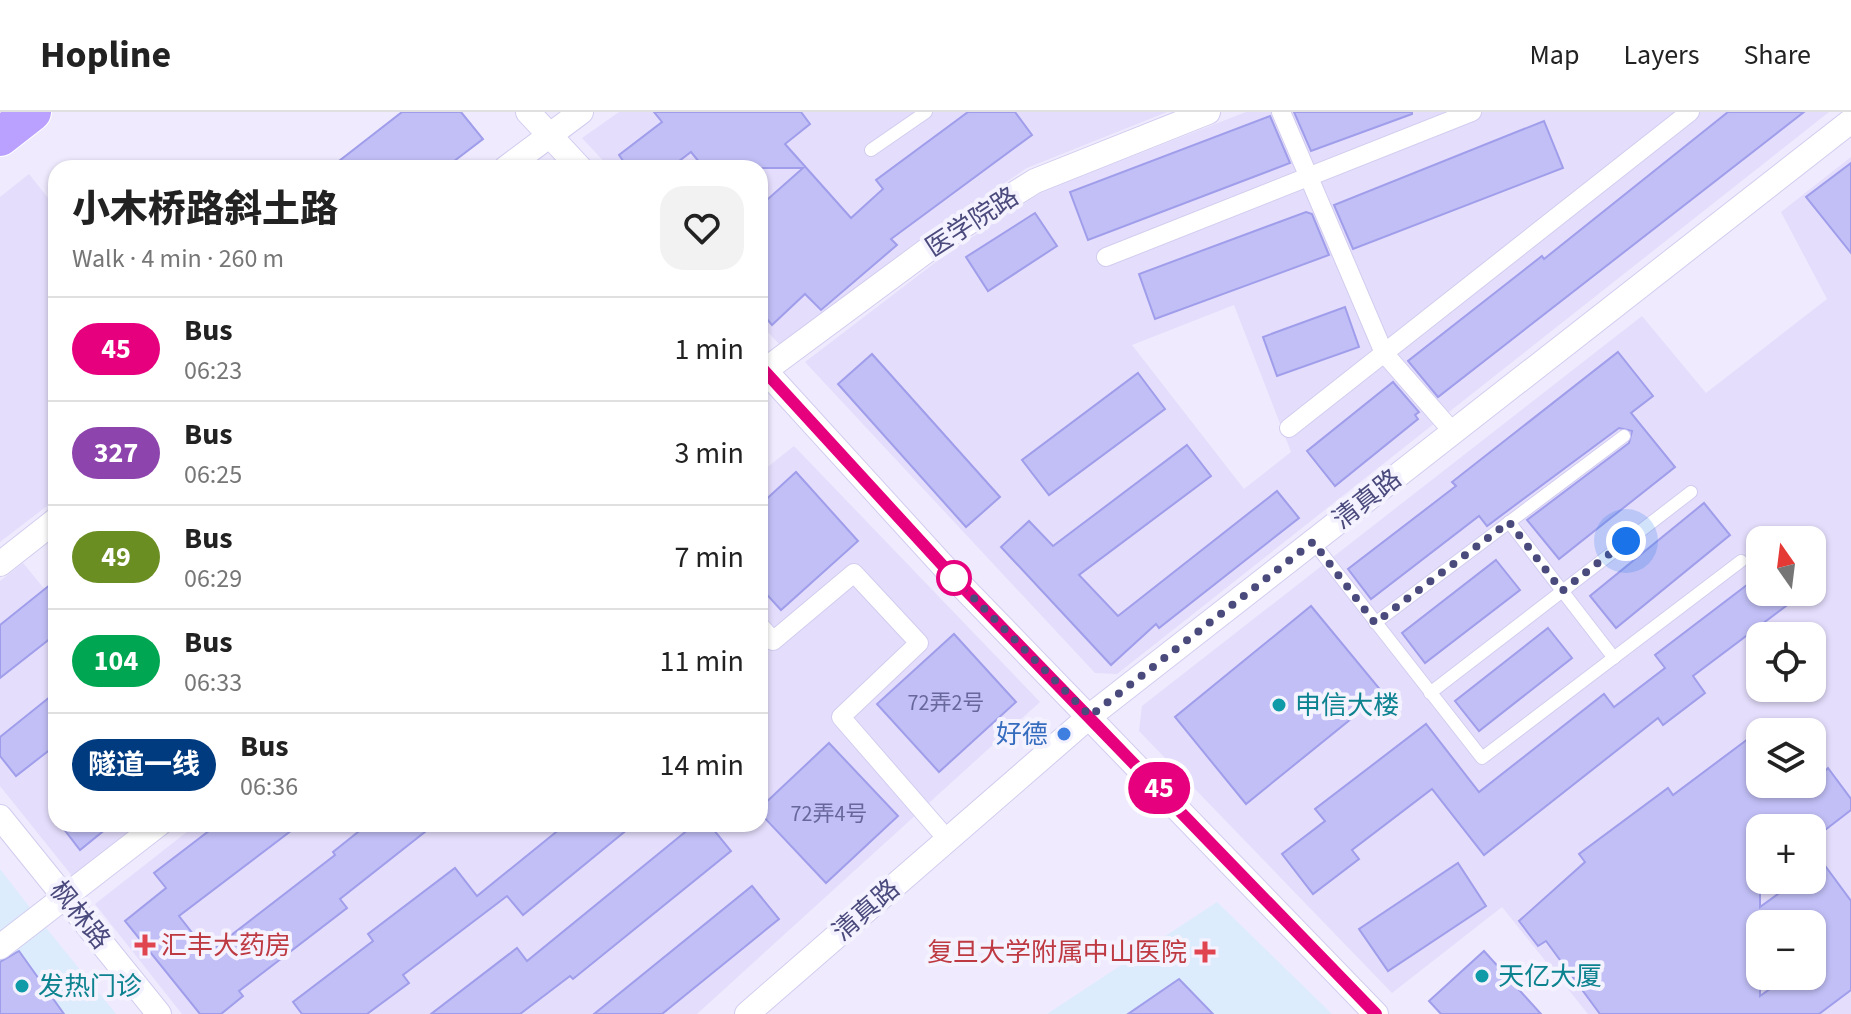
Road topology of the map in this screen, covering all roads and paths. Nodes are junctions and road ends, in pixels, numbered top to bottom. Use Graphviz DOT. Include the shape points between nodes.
graph roads {
  1 [pos="32,112"];
  2 [pos="528,112"];
  3 [pos="581,112"];
  4 [pos="926,112"];
  5 [pos="1281,112"];
  6 [pos="1472,112"];
  7 [pos="1690,112"];
  8 [pos="1198,114"];
  9 [pos="1851,121"];
  10 [pos="549,134"];
  11 [pos="0,137"];
  12 [pos="871,150"];
  13 [pos="516,160"];
  14 [pos="573,160"];
  15 [pos="1308,175"];
  16 [pos="1106,257"];
  17 [pos="1384,353"];
  18 [pos="768,366"];
  19 [pos="768,376"];
  20 [pos="1289,428"];
  21 [pos="1453,432"];
  22 [pos="1624,436"];
  23 [pos="1691,492"];
  24 [pos="1509,522"];
  25 [pos="48,526"];
  26 [pos="1313,542"];
  27 [pos="1741,561"];
  28 [pos="0,564"];
  29 [pos="1562,591"];
  30 [pos="1375,623"];
  31 [pos="768,635"];
  32 [pos="1614,658"];
  33 [pos="1430,693"];
  34 [pos="1090,716"];
  35 [pos="0,817"];
  36 [pos="149,832"];
  37 [pos="947,839"];
  38 [pos="67,897"];
  39 [pos="0,947"];
  40 [pos="159,1014"];
  41 [pos="747,1014"];
  42 [pos="1376,1014"];
  1 -- 11 [label="main road"];
  2 -- 10 [label="street"];
  3 -- 10 [label="street"];
  4 -- 12 [label="lane"];
  5 -- 15 [label="street"];
  6 -- 15 [label="street"];
  7 -- 17 [label="street"];
  8 -- 18 [label="street, 医学院路" via="1035,181 945,237"];
  9 -- 21 [label="street, 清真路"];
  10 -- 13 [label="street"];
  10 -- 14 [label="street"];
  15 -- 16 [label="street"];
  15 -- 17 [label="street"];
  17 -- 20 [label="street"];
  17 -- 21 [label="street"];
  19 -- 34 [label="street"];
  21 -- 26 [label="street, 清真路"];
  22 -- 24 [label="lane"];
  23 -- 29 [label="lane"];
  24 -- 29 [label="lane"];
  24 -- 30 [label="lane"];
  25 -- 28 [label="street"];
  26 -- 30 [label="lane"];
  26 -- 34 [label="street, 清真路"];
  27 -- 32 [label="lane"];
  29 -- 32 [label="lane"];
  29 -- 33 [label="lane"];
  30 -- 33 [label="lane"];
  31 -- 37 [label="street" via="773,641 854,573 919,643 841,717"];
  32 -- 33 [label="lane" via="1482,758"];
  34 -- 37 [label="street, 清真路"];
  34 -- 42 [label="street"];
  35 -- 38 [label="street, 枫林路"];
  36 -- 38 [label="street"];
  37 -- 41 [label="street, 清真路"];
  38 -- 39 [label="street"];
  38 -- 40 [label="street, 枫林路"];
}
